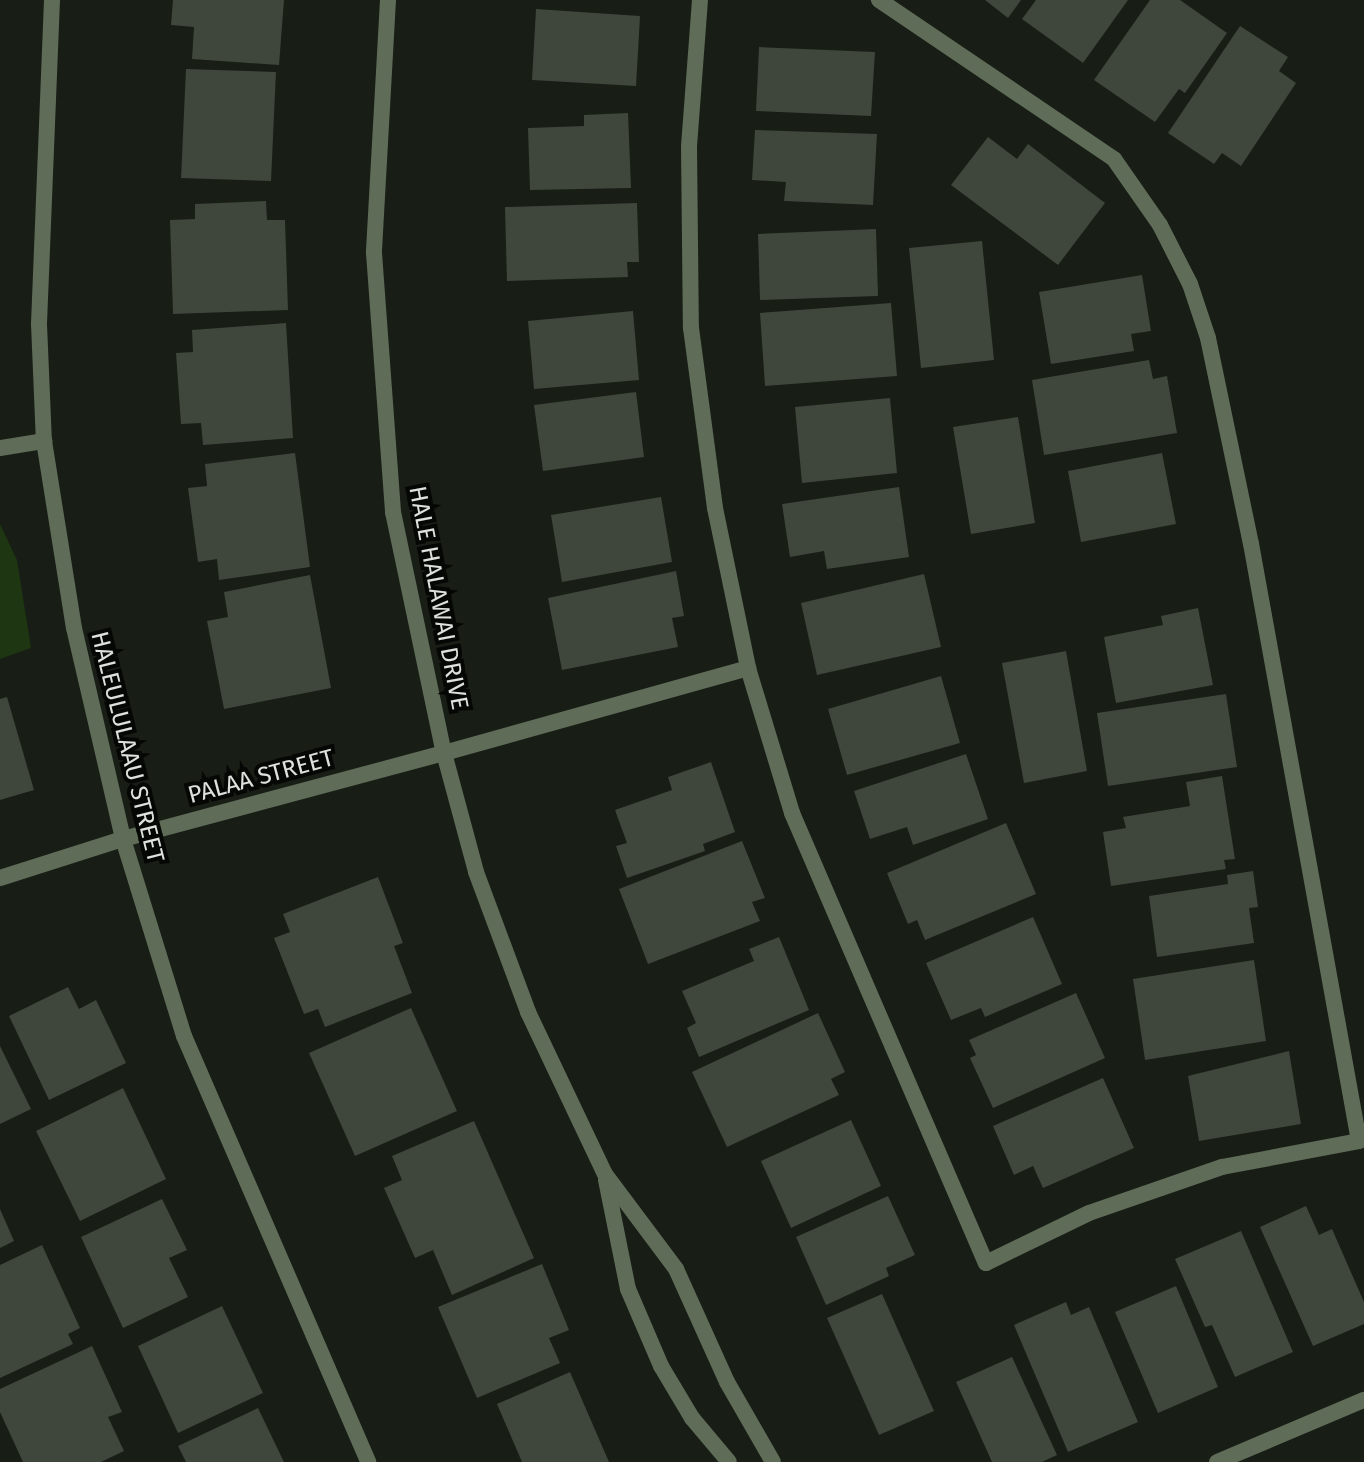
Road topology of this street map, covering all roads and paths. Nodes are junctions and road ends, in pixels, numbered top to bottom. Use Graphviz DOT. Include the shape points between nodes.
graph roads {
  1 [pos="52,0"];
  2 [pos="388,0"];
  3 [pos="700,0"];
  4 [pos="879,0"];
  5 [pos="44,441"];
  6 [pos="0,448"];
  7 [pos="748,668"];
  8 [pos="444,753"];
  9 [pos="123,839"];
  10 [pos="0,878"];
  11 [pos="605,1174"];
  12 [pos="1364,1400"];
  13 [pos="368,1462"];
  14 [pos="729,1462"];
  15 [pos="773,1462"];
  16 [pos="1217,1462"];
  1 -- 5 [label="street, HALEULULAAU STREET" via="39,324"];
  2 -- 8 [label="street, HALE HALAWAI DRIVE" via="374,253 392,497"];
  3 -- 7 [label="street" via="689,147 691,328 715,508"];
  4 -- 7 [label="street" via="1114,159 1160,225 1190,284 1208,338 1251,544 1359,1141 1222,1167 1089,1213 986,1263 792,813"];
  5 -- 6 [label="street"];
  5 -- 9 [label="street, HALEULULAAU STREET" via="74,628"];
  7 -- 8 [label="street, PALAA STREET"];
  8 -- 9 [label="street, PALAA STREET"];
  8 -- 11 [label="street, HALE HALAWAI DRIVE" via="476,872 528,1012"];
  9 -- 10 [label="street, PALAA STREET"];
  9 -- 13 [label="street, HALEULULAAU STREET" via="184,1036"];
  11 -- 14 [label="street, HALE HALAWAI DRIVE" via="628,1289 661,1366 692,1418"];
  11 -- 15 [label="street, HALE HALAWAI DRIVE" via="676,1269 727,1382"];
  12 -- 16 [label="street"];
}
